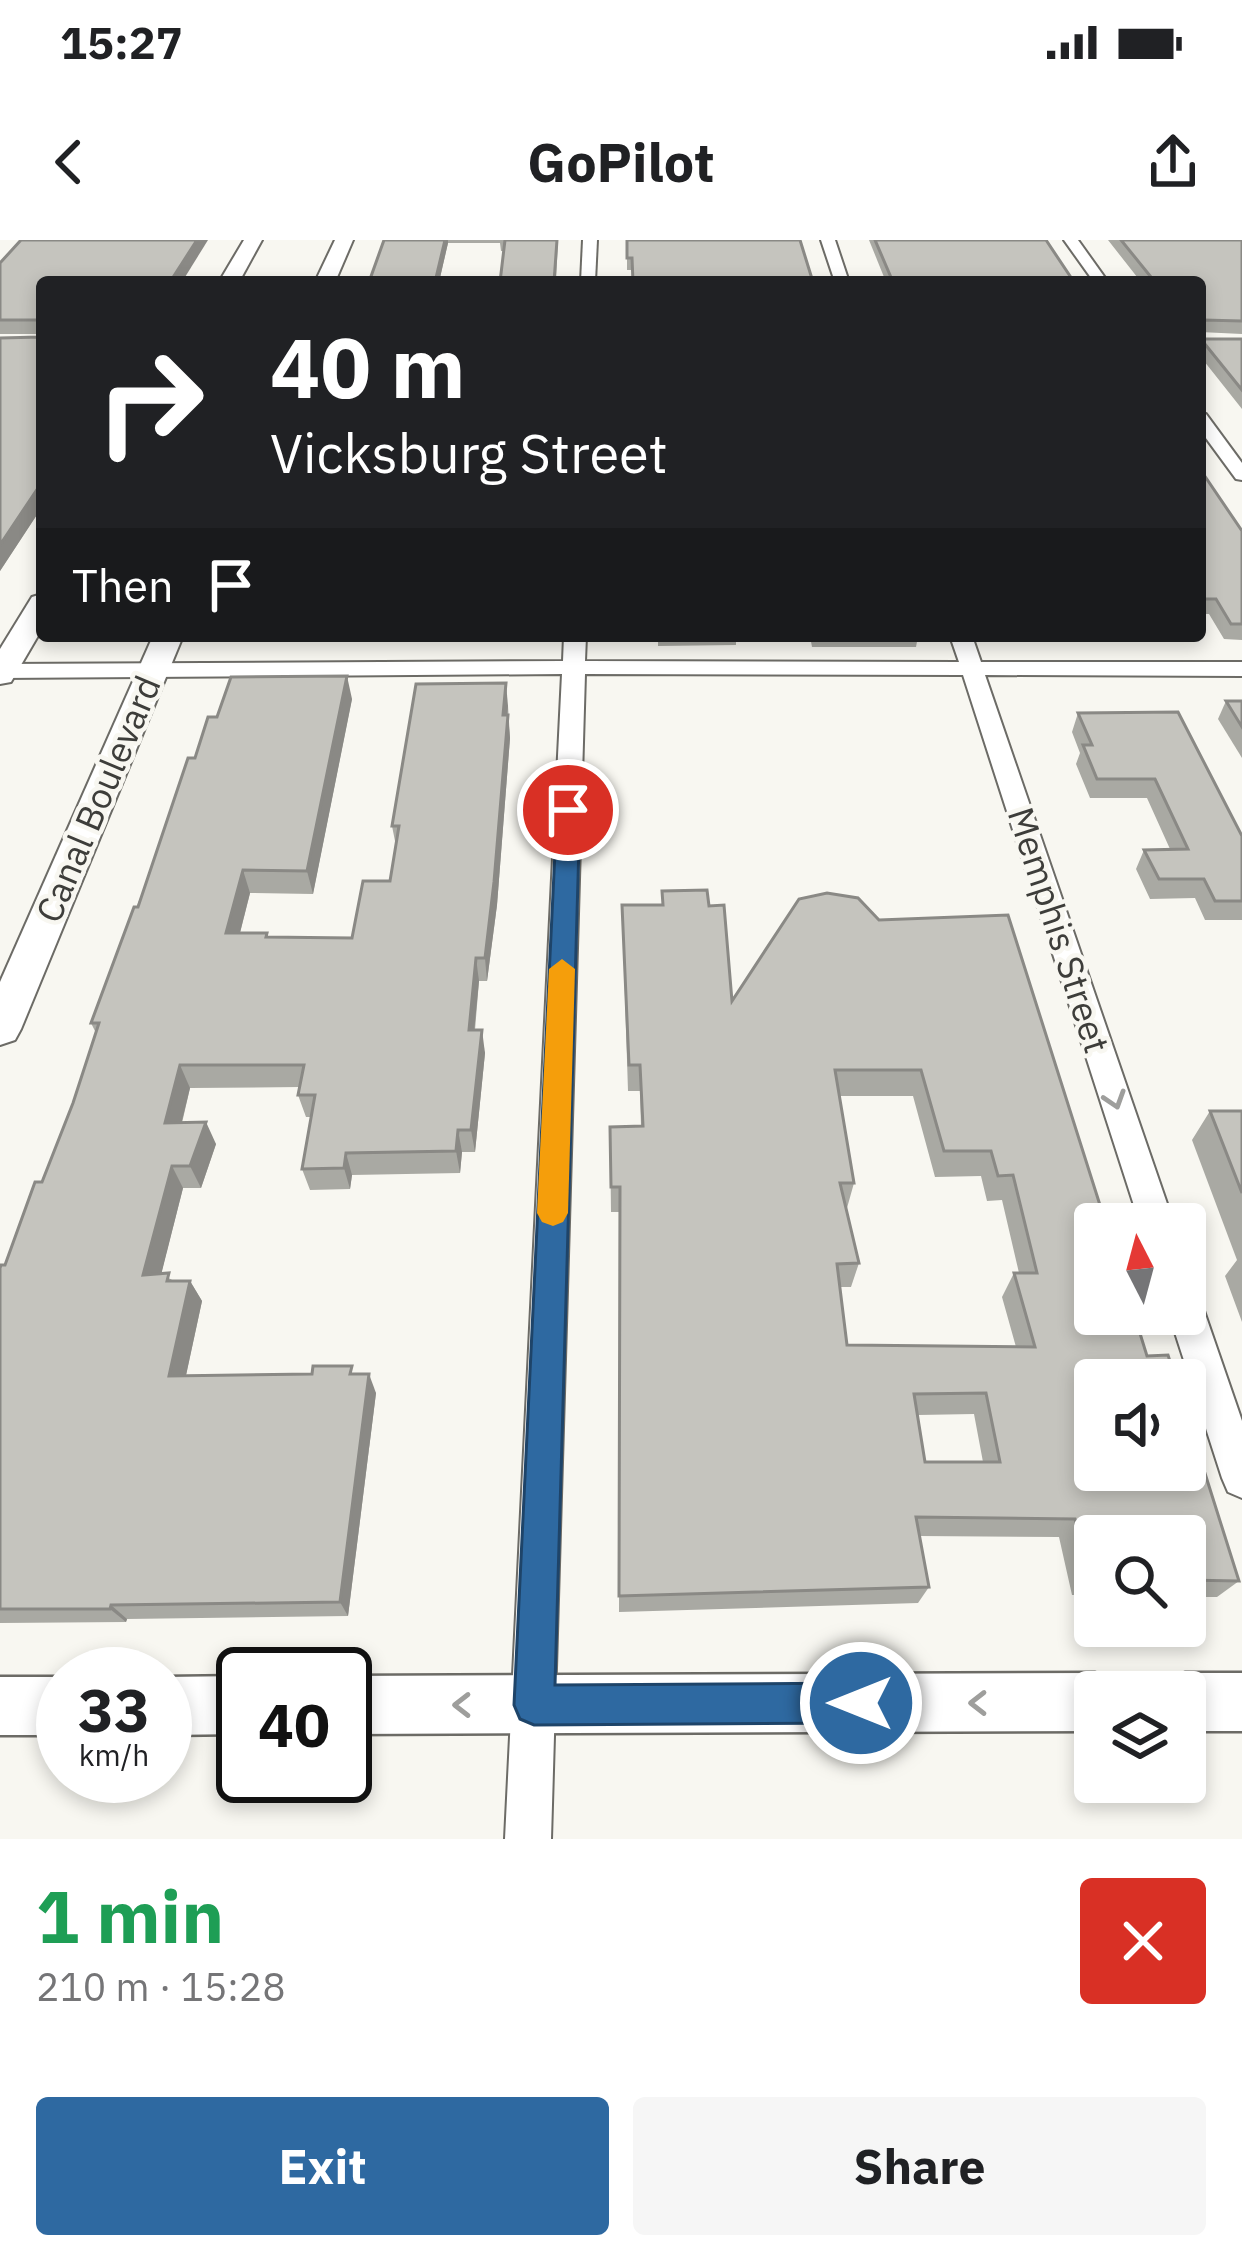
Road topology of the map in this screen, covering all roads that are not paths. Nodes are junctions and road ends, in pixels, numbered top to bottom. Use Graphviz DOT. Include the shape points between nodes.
graph roads {
  1 [pos="253,240"];
  2 [pos="344,240"];
  3 [pos="590,240"];
  4 [pos="828,240"];
  5 [pos="1071,240"];
  6 [pos="232,276"];
  7 [pos="328,276"];
  8 [pos="588,276"];
  9 [pos="840,276"];
  10 [pos="1097,276"];
  11 [pos="1206,426"];
  12 [pos="1242,475"];
  13 [pos="36,613"];
  14 [pos="964,642"];
  15 [pos="161,652"];
  16 [pos="574,652"];
  17 [pos="1242,669"];
  18 [pos="973,670"];
  19 [pos="1,673"];
  20 [pos="0,1028"];
  21 [pos="1150,1203"];
  22 [pos="1194,1335"];
  23 [pos="1242,1478"];
  24 [pos="1074,1702"];
  25 [pos="1206,1702"];
  26 [pos="1242,1702"];
  27 [pos="372,1705"];
  28 [pos="534,1705"];
  29 [pos="0,1706"];
  30 [pos="36,1706"];
  31 [pos="528,1839"];
  1 -- 6 [label="main road"];
  2 -- 7 [label="main road"];
  3 -- 8 [label="street"];
  4 -- 9 [label="street"];
  5 -- 10 [label="street"];
  11 -- 12 [label="street"];
  13 -- 19 [label="main road"];
  14 -- 18 [label="street, Memphis Street"];
  15 -- 16 [label="street"];
  15 -- 19 [label="street"];
  15 -- 20 [label="main road, Canal Boulevard"];
  16 -- 18 [label="street"];
  16 -- 28 [label="street"];
  17 -- 18 [label="street"];
  18 -- 21 [label="street, Memphis Street, one-way"];
  22 -- 23 [label="street"];
  24 -- 28 [label="street, one-way"];
  25 -- 26 [label="street"];
  28 -- 27 [label="street, one-way"];
  28 -- 31 [label="street"];
  29 -- 30 [label="street"];
}
